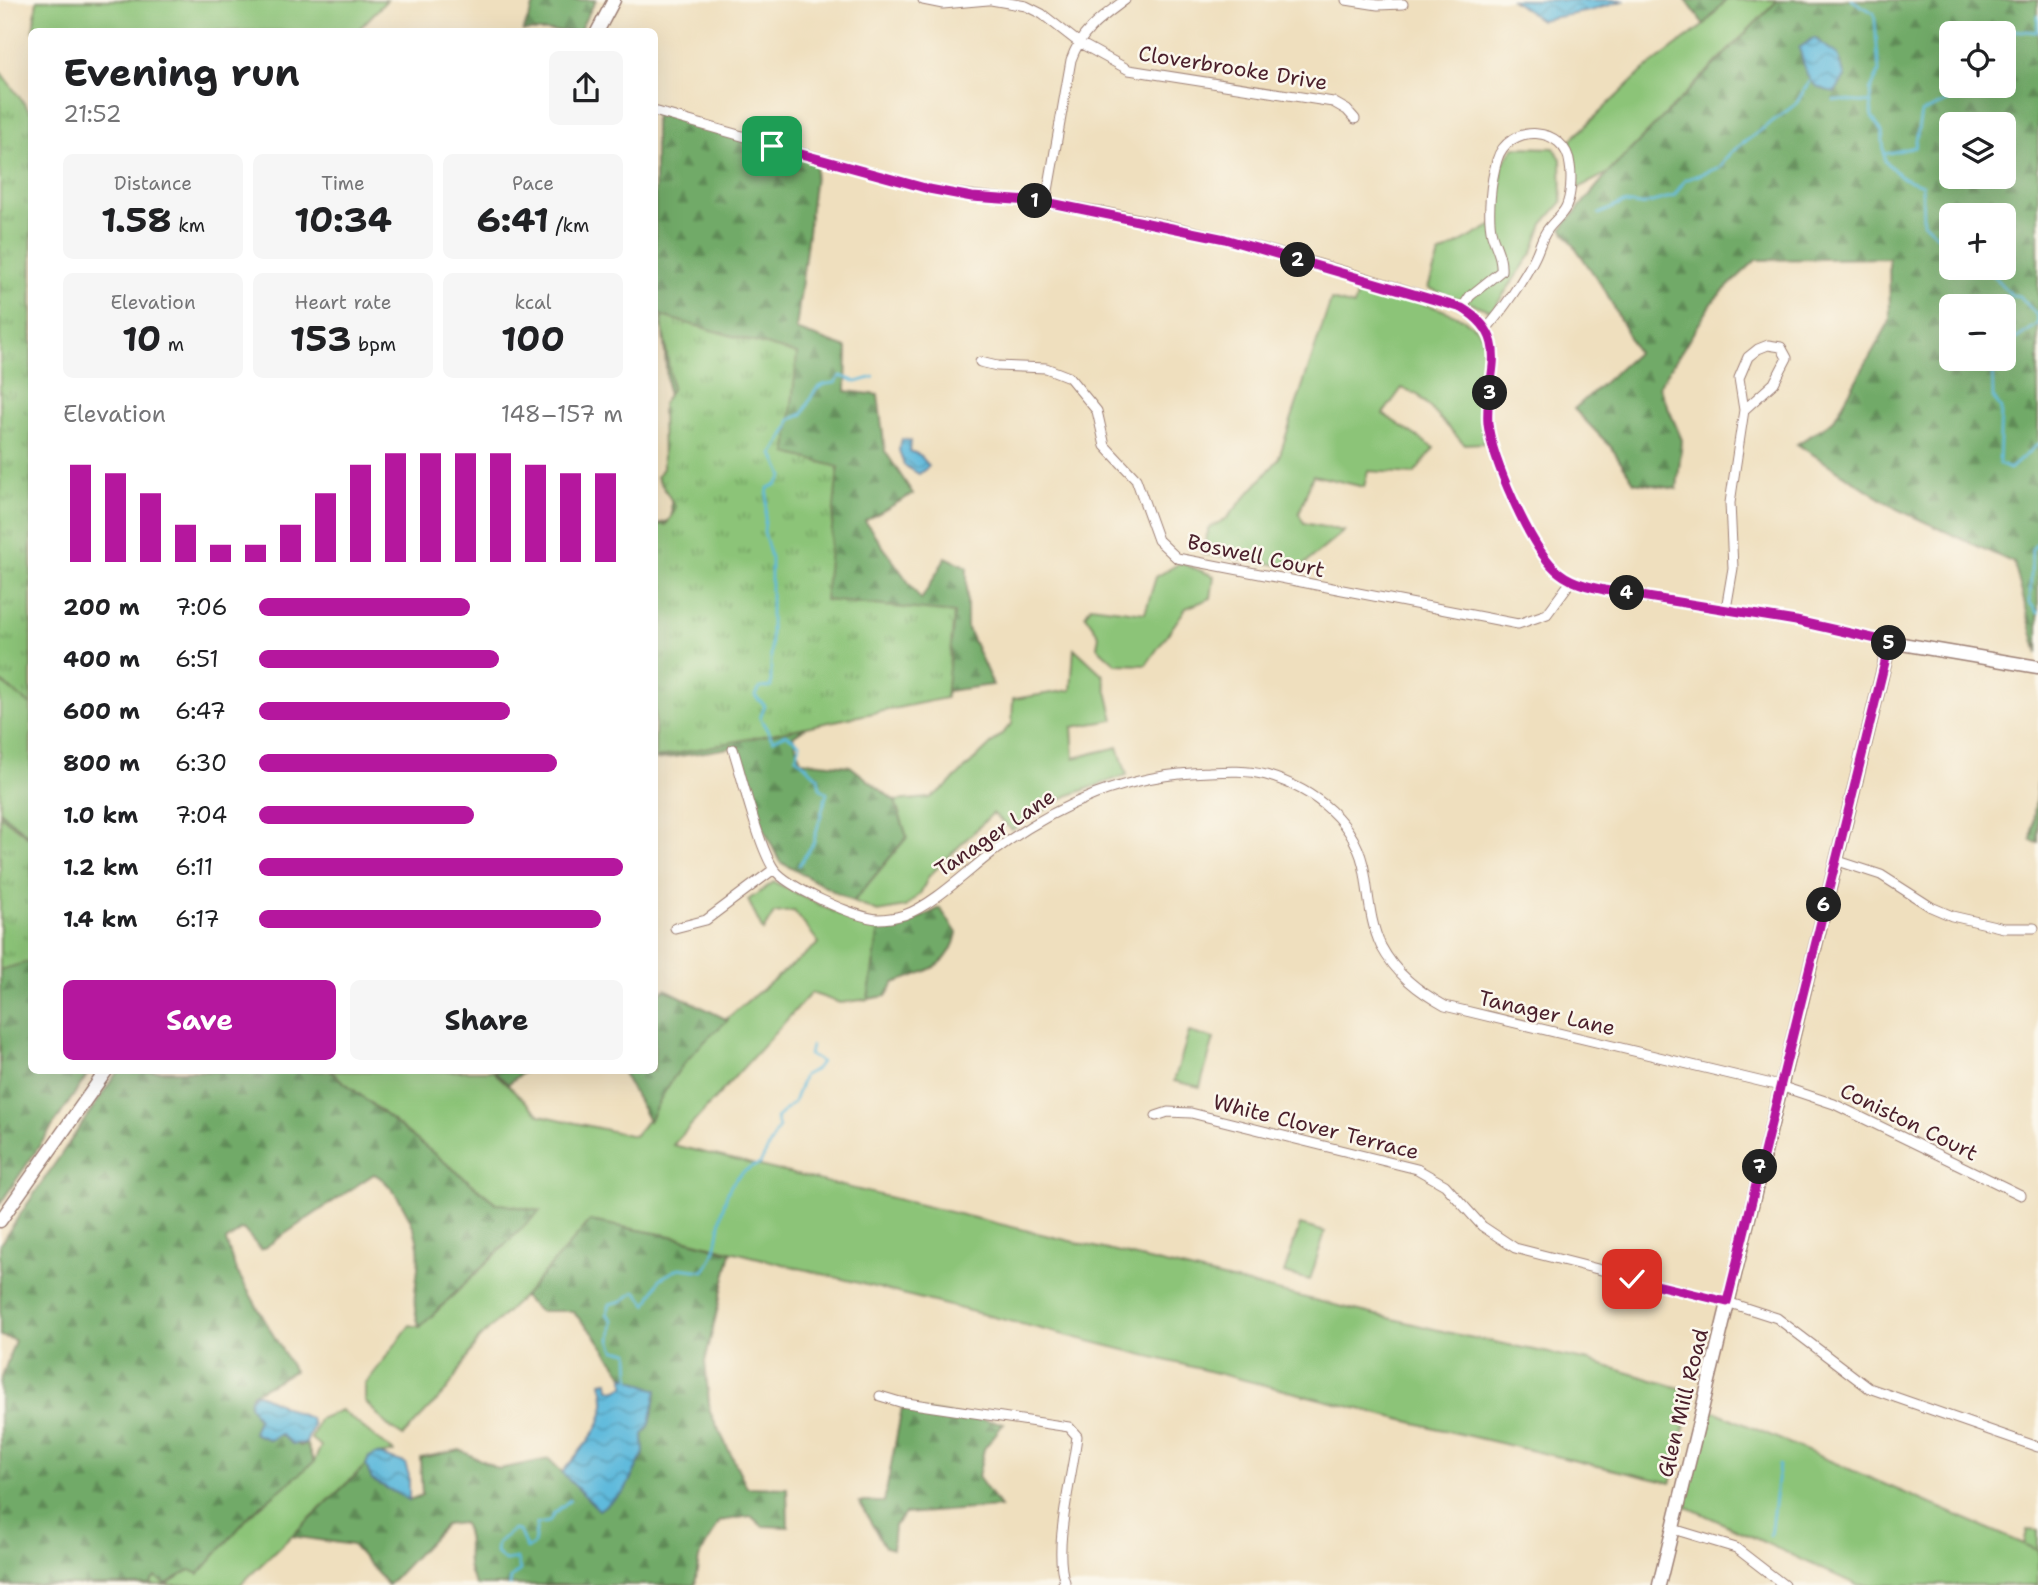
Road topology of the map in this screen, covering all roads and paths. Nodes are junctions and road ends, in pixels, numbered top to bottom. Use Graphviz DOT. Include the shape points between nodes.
graph roads {
  1 [pos="614,0"];
  2 [pos="923,0"];
  3 [pos="989,0"];
  4 [pos="1125,0"];
  5 [pos="1346,0"];
  6 [pos="1403,4"];
  7 [pos="599,28"];
  8 [pos="1078,42"];
  9 [pos="658,112"];
  10 [pos="1355,119"];
  11 [pos="1046,202"];
  12 [pos="1462,308"];
  13 [pos="1487,328"];
  14 [pos="981,362"];
  15 [pos="1744,410"];
  16 [pos="1572,580"];
  17 [pos="1726,609"];
  18 [pos="1890,642"];
  19 [pos="2038,667"];
  20 [pos="733,749"];
  21 [pos="1835,860"];
  22 [pos="774,869"];
  23 [pos="675,928"];
  24 [pos="2034,928"];
  25 [pos="104,1074"];
  26 [pos="1780,1086"];
  27 [pos="1156,1116"];
  28 [pos="2021,1195"];
  29 [pos="0,1221"];
  30 [pos="1727,1302"];
  31 [pos="880,1396"];
  32 [pos="2038,1447"];
  33 [pos="1672,1529"];
  34 [pos="1062,1585"];
  35 [pos="1660,1585"];
  36 [pos="1784,1585"];
  1 -- 7 [label="main road"];
  2 -- 3 [label="street, Cloverbrooke Drive" via="943,4"];
  3 -- 8 [label="street, Cloverbrooke Drive" via="1026,6"];
  4 -- 8 [label="street"];
  5 -- 6 [label="street"];
  8 -- 10 [label="street, Cloverbrooke Drive" via="1129,70 1333,102"];
  8 -- 11 [label="street"];
  9 -- 11 [label="street" via="929,189"];
  11 -- 12 [label="street" via="1225,239"];
  12 -- 13 [label="street"];
  12 -- 13 [label="street" via="1501,271 1491,225 1500,152 1523,134 1551,138 1560,144 1570,163 1565,209 1545,233 1535,258"];
  13 -- 16 [label="street" via="1494,351 1488,404 1492,447 1534,541 1556,570"];
  14 -- 16 [label="street, Boswell Court" via="1046,368 1076,384 1097,411 1105,446 1136,479 1158,540 1177,558 1518,624 1548,614"];
  15 -- 15 [label="street" via="1739,378 1742,367 1758,349 1781,347 1787,358 1780,375"];
  15 -- 17 [label="street" via="1730,503 1733,568"];
  16 -- 17 [label="street" via="1604,590"];
  17 -- 18 [label="street"];
  18 -- 19 [label="main road"];
  18 -- 21 [label="main road, Glen Mill Road"];
  20 -- 22 [label="street"];
  21 -- 24 [label="street" via="1881,875 1952,916 2004,928"];
  21 -- 26 [label="main road, Glen Mill Road"];
  22 -- 23 [label="street" via="706,920"];
  22 -- 26 [label="street, Tanager Lane" via="803,890 857,914 878,919 901,916 1012,838 1090,794 1184,773 1263,774 1302,788 1350,832 1365,870 1371,917 1381,945 1394,967 1424,995 1445,1006"];
  25 -- 29 [label="main road"];
  26 -- 28 [label="street, Coniston Court" via="1834,1104"];
  26 -- 30 [label="main road, Glen Mill Road"];
  27 -- 30 [label="street, White Clover Terrace" via="1191,1113 1417,1169 1445,1185 1482,1226 1515,1248"];
  30 -- 32 [label="street, White Clover Terrace" via="1777,1318 1869,1388"];
  30 -- 33 [label="main road, Glen Mill Road"];
  31 -- 34 [label="street" via="1064,1425 1077,1436 1062,1530"];
  33 -- 35 [label="main road, Glen Mill Road"];
  33 -- 36 [label="street" via="1737,1548"];
}
